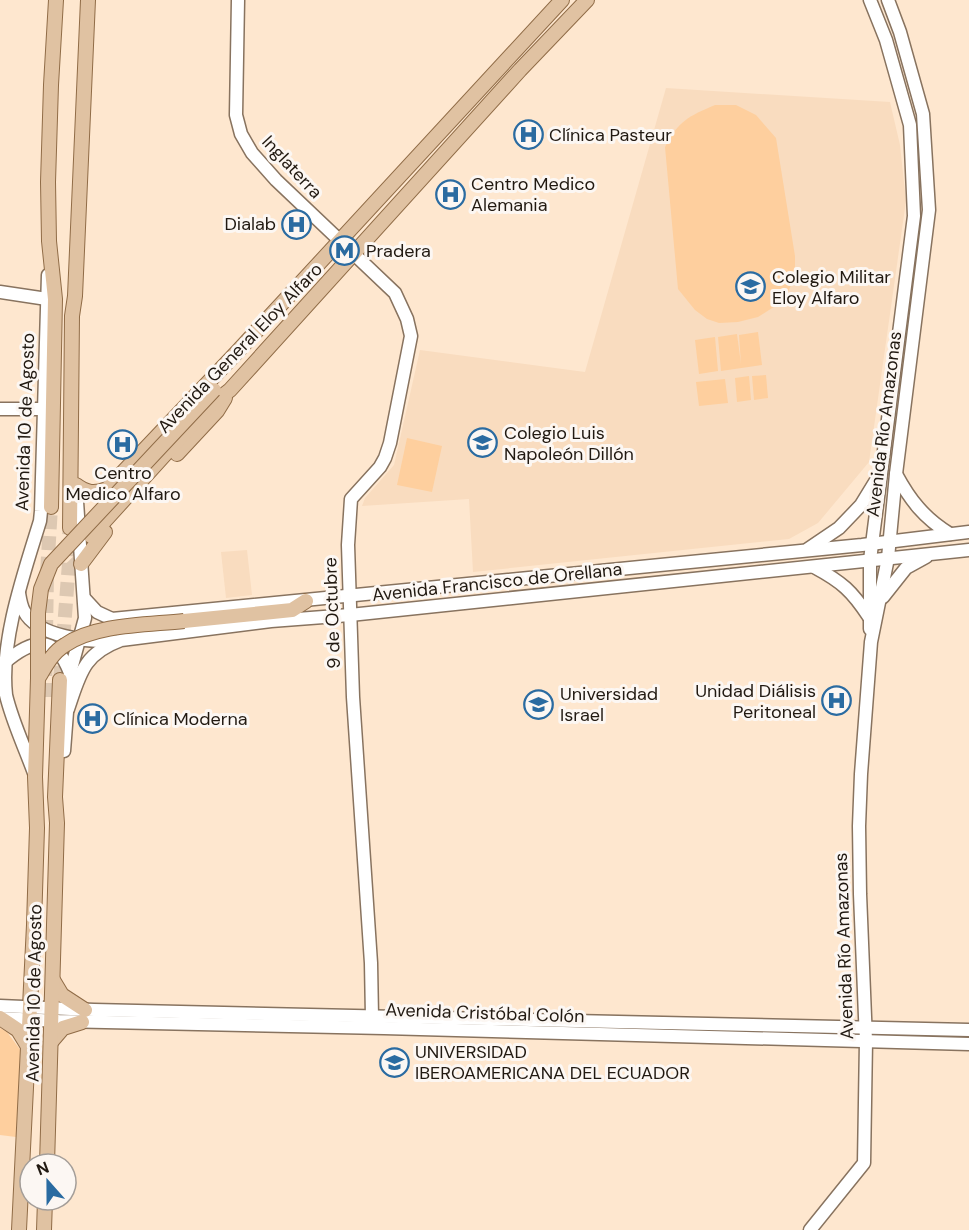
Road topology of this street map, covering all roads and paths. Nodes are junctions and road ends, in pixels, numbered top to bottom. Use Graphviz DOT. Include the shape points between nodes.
graph roads {
  1 [pos="56,0"];
  2 [pos="88,0"];
  3 [pos="238,0"];
  4 [pos="562,0"];
  5 [pos="587,0"];
  6 [pos="870,0"];
  7 [pos="888,0"];
  8 [pos="339,240"];
  9 [pos="49,241"];
  10 [pos="353,255"];
  11 [pos="0,292"];
  12 [pos="75,296"];
  13 [pos="47,299"];
  14 [pos="238,351"];
  15 [pos="230,390"];
  16 [pos="0,409"];
  17 [pos="43,409"];
  18 [pos="882,471"];
  19 [pos="896,474"];
  20 [pos="76,485"];
  21 [pos="51,507"];
  22 [pos="70,528"];
  23 [pos="969,532"];
  24 [pos="950,534"];
  25 [pos="91,536"];
  26 [pos="889,541"];
  27 [pos="872,543"];
  28 [pos="806,550"];
  29 [pos="969,550"];
  30 [pos="933,554"];
  31 [pos="752,555"];
  32 [pos="888,558"];
  33 [pos="870,560"];
  34 [pos="81,564"];
  35 [pos="814,567"];
  36 [pos="753,573"];
  37 [pos="18,590"];
  38 [pos="351,596"];
  39 [pos="85,599"];
  40 [pos="881,600"];
  41 [pos="306,601"];
  42 [pos="350,615"];
  43 [pos="137,616"];
  44 [pos="869,617"];
  45 [pos="85,618"];
  46 [pos="60,634"];
  47 [pos="80,640"];
  48 [pos="126,640"];
  49 [pos="872,642"];
  50 [pos="4,663"];
  51 [pos="65,677"];
  52 [pos="38,678"];
  53 [pos="45,697"];
  54 [pos="68,709"];
  55 [pos="35,777"];
  56 [pos="37,811"];
  57 [pos="57,823"];
  58 [pos="53,980"];
  59 [pos="0,1006"];
  60 [pos="30,1014"];
  61 [pos="52,1015"];
  62 [pos="83,1016"];
  63 [pos="0,1018"];
  64 [pos="373,1022"];
  65 [pos="969,1030"];
  66 [pos="865,1035"];
  67 [pos="51,1042"];
  68 [pos="969,1044"];
  69 [pos="29,1048"];
  70 [pos="47,1152"];
  71 [pos="45,1212"];
  72 [pos="19,1230"];
  73 [pos="44,1230"];
  74 [pos="810,1230"];
  1 -- 9 [label="main road, Avenida 10 de Agosto"];
  2 -- 12 [label="main road, Avenida 10 de Agosto"];
  3 -- 8 [label="main road, Inglaterra" via="236,115 241,134 276,180"];
  4 -- 8 [label="main road, Avenida General Eloy Alfaro"];
  5 -- 10 [label="main road, Avenida General Eloy Alfaro"];
  6 -- 18 [label="main road, Avenida Río Amazonas" via="886,40 909,125 914,216"];
  7 -- 19 [label="main road, Avenida Río Amazonas" via="923,114 929,210"];
  8 -- 10 [label="main road, 9 de Octubre"];
  8 -- 14 [label="main road, Avenida General Eloy Alfaro"];
  9 -- 13 [label="main road, Avenida 10 de Agosto"];
  9 -- 21 [label="main road, Avenida 10 de Agosto" via="55,299"];
  10 -- 15 [label="main road, Avenida General Eloy Alfaro"];
  10 -- 38 [label="main road, 9 de Octubre" via="395,293 408,319 411,336 385,458 351,499"];
  11 -- 13 [label="main road"];
  12 -- 20 [label="main road, Avenida 10 de Agosto"];
  12 -- 22 [label="main road, Avenida 10 de Agosto"];
  13 -- 17 [label="main road, Avenida 10 de Agosto"];
  14 -- 20 [label="main road" via="107,489 86,492"];
  14 -- 52 [label="main road, bridge" via="214,390 51,564 41,589 38,613"];
  15 -- 25 [label="main road, Avenida General Eloy Alfaro" via="208,407"];
  15 -- 34 [label="main road" via="217,411 125,508"];
  16 -- 17 [label="main road"];
  17 -- 37 [label="main road, Avenida 10 de Agosto" via="40,521"];
  18 -- 27 [label="main road, Avenida Río Amazonas"];
  18 -- 28 [label="main road" via="861,505 839,528"];
  19 -- 24 [label="main road" via="919,511"];
  19 -- 26 [label="main road, Avenida Río Amazonas"];
  20 -- 34 [label="main road, Avenida 10 de Agosto"];
  23 -- 24 [label="main road, Avenida Francisco de Orellana"];
  24 -- 26 [label="main road, Avenida Francisco de Orellana"];
  26 -- 27 [label="main road, Avenida Francisco de Orellana"];
  26 -- 32 [label="main road, Avenida Río Amazonas"];
  27 -- 28 [label="main road, Avenida Francisco de Orellana"];
  27 -- 33 [label="main road, Avenida Río Amazonas"];
  28 -- 31 [label="main road, Avenida Francisco de Orellana"];
  29 -- 30 [label="main road, Avenida Francisco de Orellana"];
  30 -- 32 [label="main road, Avenida Francisco de Orellana"];
  30 -- 40 [label="main road" via="906,568"];
  31 -- 36 [label="main road"];
  31 -- 38 [label="main road, Avenida Francisco de Orellana"];
  32 -- 33 [label="main road, Avenida Francisco de Orellana"];
  32 -- 40 [label="main road, Avenida Río Amazonas"];
  33 -- 35 [label="main road, Avenida Francisco de Orellana"];
  33 -- 44 [label="main road, Avenida Río Amazonas"];
  34 -- 39 [label="main road, Avenida 10 de Agosto"];
  35 -- 36 [label="main road, Avenida Francisco de Orellana"];
  35 -- 44 [label="main road" via="848,589"];
  36 -- 42 [label="main road, Avenida Francisco de Orellana"];
  37 -- 46 [label="main road" via="24,612 36,625"];
  37 -- 50 [label="main road, Avenida 10 de Agosto"];
  38 -- 41 [label="main road, Avenida Francisco de Orellana"];
  38 -- 42 [label="main road, 9 de Octubre"];
  39 -- 43 [label="main road, Avenida Francisco de Orellana" via="97,612 112,619"];
  39 -- 45 [label="main road, Avenida 10 de Agosto"];
  40 -- 49 [label="main road, Avenida Río Amazonas"];
  41 -- 43 [label="main road, Avenida Francisco de Orellana"];
  41 -- 52 [label="main road, bridge" via="292,610 94,632 65,645"];
  42 -- 48 [label="main road, Avenida Francisco de Orellana"];
  42 -- 64 [label="main road, 9 de Octubre"];
  43 -- 48 [label="main road" via="119,631"];
  44 -- 49 [label="main road, Avenida Río Amazonas"];
  45 -- 46 [label="main road"];
  45 -- 47 [label="main road, Avenida 10 de Agosto"];
  46 -- 47 [label="main road"];
  47 -- 48 [label="main road"];
  47 -- 51 [label="main road, Avenida 10 de Agosto"];
  48 -- 54 [label="main road, Avenida Francisco de Orellana" via="104,646 93,656 80,673"];
  49 -- 66 [label="main road, Avenida Río Amazonas" via="859,826"];
  50 -- 51 [label="main road" via="31,644 42,643 57,649 64,658"];
  50 -- 55 [label="main road, Avenida 10 de Agosto" via="7,696"];
  51 -- 54 [label="main road, Avenida 10 de Agosto"];
  51 -- 57 [label="main road, Avenida 10 de Agosto" via="55,797"];
  52 -- 55 [label="main road"];
  53 -- 56 [label="main road, Avenida 10 de Agosto"];
  54 -- 57 [label="main road, Avenida 10 de Agosto"];
  55 -- 56 [label="main road, Avenida 10 de Agosto"];
  56 -- 60 [label="main road, Avenida 10 de Agosto"];
  57 -- 58 [label="main road, Avenida 10 de Agosto"];
  58 -- 61 [label="main road, Avenida 10 de Agosto"];
  58 -- 62 [label="main road" via="62,996"];
  59 -- 60 [label="main road, Avenida Cristóbal Colón"];
  60 -- 61 [label="main road, Avenida Cristóbal Colón"];
  60 -- 63 [label="main road, Avenida Cristóbal Colón"];
  60 -- 69 [label="main road, Avenida 10 de Agosto"];
  61 -- 62 [label="main road, Avenida Cristóbal Colón"];
  61 -- 67 [label="main road, Avenida 10 de Agosto"];
  62 -- 64 [label="main road, Avenida Cristóbal Colón"];
  62 -- 67 [label="main road" via="63,1028"];
  63 -- 69 [label="main road" via="18,1030"];
  64 -- 66 [label="main road, Avenida Cristóbal Colón"];
  65 -- 66 [label="main road, Avenida Cristóbal Colón"];
  66 -- 68 [label="main road, Avenida Cristóbal Colón"];
  66 -- 74 [label="main road, Avenida Río Amazonas" via="864,1163"];
  67 -- 70 [label="main road, Avenida 10 de Agosto"];
  69 -- 72 [label="main road, Avenida 10 de Agosto"];
  71 -- 73 [label="main road"];
}
